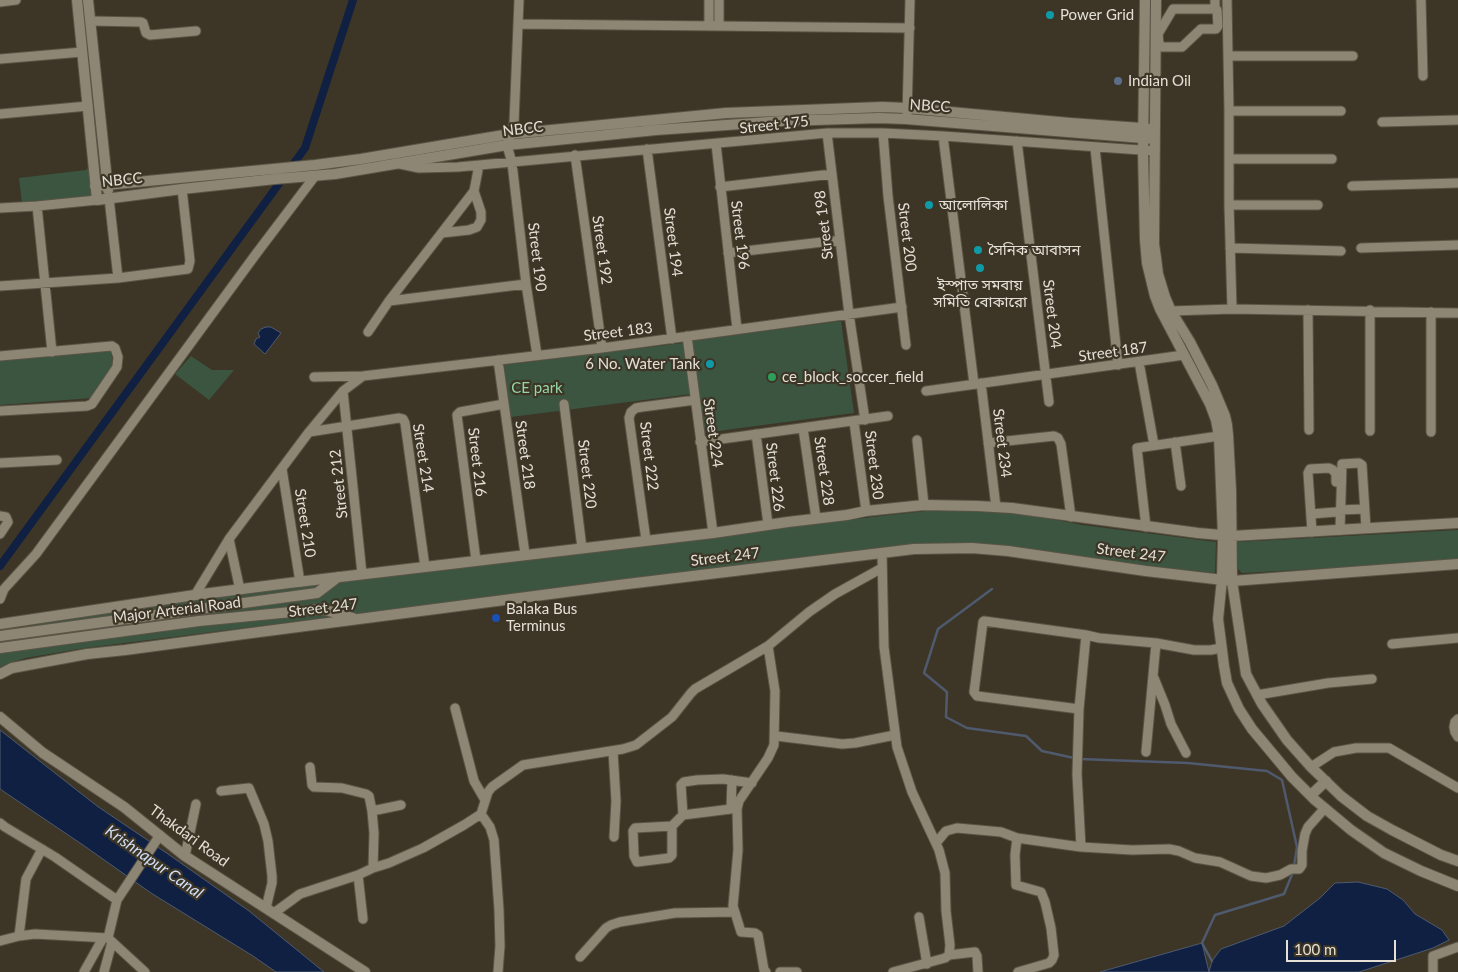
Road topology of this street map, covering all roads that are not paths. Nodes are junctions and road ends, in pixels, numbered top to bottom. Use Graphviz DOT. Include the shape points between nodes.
graph roads {
  1 [pos="16,0"];
  2 [pos="77,0"];
  3 [pos="88,0"];
  4 [pos="519,0"];
  5 [pos="709,0"];
  6 [pos="719,0"];
  7 [pos="910,0"];
  8 [pos="1145,0"];
  9 [pos="1156,0"];
  10 [pos="1227,0"];
  11 [pos="1421,0"];
  12 [pos="0,2"];
  13 [pos="1215,4"];
  14 [pos="90,21"];
  15 [pos="519,24"];
  16 [pos="709,26"];
  17 [pos="719,26"];
  18 [pos="910,28"];
  19 [pos="196,31"];
  20 [pos="82,52"];
  21 [pos="1228,56"];
  22 [pos="1353,56"];
  23 [pos="0,59"];
  24 [pos="1423,76"];
  25 [pos="88,106"];
  26 [pos="908,108"];
  27 [pos="1342,110"];
  28 [pos="1229,111"];
  29 [pos="0,114"];
  30 [pos="906,119"];
  31 [pos="1458,120"];
  32 [pos="1382,122"];
  33 [pos="827,133"];
  34 [pos="883,133"];
  35 [pos="510,134"];
  36 [pos="1144,134"];
  37 [pos="1155,134"];
  38 [pos="943,136"];
  39 [pos="1016,141"];
  40 [pos="716,144"];
  41 [pos="507,145"];
  42 [pos="1095,148"];
  43 [pos="647,149"];
  44 [pos="1143,151"];
  45 [pos="1155,152"];
  46 [pos="575,156"];
  47 [pos="1332,158"];
  48 [pos="1229,159"];
  49 [pos="512,162"];
  50 [pos="397,164"];
  51 [pos="479,165"];
  52 [pos="313,172"];
  53 [pos="274,174"];
  54 [pos="832,174"];
  55 [pos="1458,183"];
  56 [pos="108,185"];
  57 [pos="95,186"];
  58 [pos="1352,186"];
  59 [pos="720,187"];
  60 [pos="182,189"];
  61 [pos="474,191"];
  62 [pos="109,198"];
  63 [pos="97,200"];
  64 [pos="1229,205"];
  65 [pos="1318,205"];
  66 [pos="37,206"];
  67 [pos="0,208"];
  68 [pos="442,233"];
  69 [pos="840,240"];
  70 [pos="1458,245"];
  71 [pos="1230,248"];
  72 [pos="1360,248"];
  73 [pos="1341,251"];
  74 [pos="728,253"];
  75 [pos="118,278"];
  76 [pos="45,283"];
  77 [pos="526,284"];
  78 [pos="0,286"];
  79 [pos="389,301"];
  80 [pos="902,307"];
  81 [pos="1232,309"];
  82 [pos="1308,310"];
  83 [pos="1370,310"];
  84 [pos="1171,311"];
  85 [pos="1432,312"];
  86 [pos="1458,313"];
  87 [pos="848,314"];
  88 [pos="737,329"];
  89 [pos="368,332"];
  90 [pos="687,336"];
  91 [pos="672,338"];
  92 [pos="906,344"];
  93 [pos="602,348"];
  94 [pos="52,352"];
  95 [pos="536,355"];
  96 [pos="0,356"];
  97 [pos="1184,356"];
  98 [pos="498,360"];
  99 [pos="1139,362"];
  100 [pos="1118,365"];
  101 [pos="1046,374"];
  102 [pos="363,376"];
  103 [pos="314,377"];
  104 [pos="978,383"];
  105 [pos="926,391"];
  106 [pos="343,392"];
  107 [pos="695,400"];
  108 [pos="1049,402"];
  109 [pos="504,404"];
  110 [pos="564,404"];
  111 [pos="0,411"];
  112 [pos="888,416"];
  113 [pos="865,420"];
  114 [pos="854,422"];
  115 [pos="347,426"];
  116 [pos="803,428"];
  117 [pos="1309,430"];
  118 [pos="1370,430"];
  119 [pos="309,432"];
  120 [pos="1431,432"];
  121 [pos="756,434"];
  122 [pos="1219,436"];
  123 [pos="917,440"];
  124 [pos="700,442"];
  125 [pos="1175,442"];
  126 [pos="988,443"];
  127 [pos="1154,445"];
  128 [pos="57,460"];
  129 [pos="0,464"];
  130 [pos="282,469"];
  131 [pos="1181,486"];
  132 [pos="924,505"];
  133 [pos="996,507"];
  134 [pos="1364,509"];
  135 [pos="866,511"];
  136 [pos="1338,511"];
  137 [pos="1311,514"];
  138 [pos="0,516"];
  139 [pos="1071,517"];
  140 [pos="816,518"];
  141 [pos="1458,523"];
  142 [pos="768,524"];
  143 [pos="1146,527"];
  144 [pos="1366,528"];
  145 [pos="1338,530"];
  146 [pos="1312,532"];
  147 [pos="713,533"];
  148 [pos="0,534"];
  149 [pos="1227,536"];
  150 [pos="229,539"];
  151 [pos="646,540"];
  152 [pos="582,548"];
  153 [pos="882,553"];
  154 [pos="525,554"];
  155 [pos="476,560"];
  156 [pos="1458,564"];
  157 [pos="425,567"];
  158 [pos="882,568"];
  159 [pos="362,574"];
  160 [pos="338,577"];
  161 [pos="1227,580"];
  162 [pos="300,582"];
  163 [pos="240,590"];
  164 [pos="195,595"];
  165 [pos="0,599"];
  166 [pos="357,619"];
  167 [pos="0,624"];
  168 [pos="1086,635"];
  169 [pos="0,636"];
  170 [pos="1458,638"];
  171 [pos="1156,643"];
  172 [pos="1392,644"];
  173 [pos="768,646"];
  174 [pos="0,648"];
  175 [pos="1222,648"];
  176 [pos="0,674"];
  177 [pos="1154,677"];
  178 [pos="1372,680"];
  179 [pos="1257,695"];
  180 [pos="455,708"];
  181 [pos="1079,710"];
  182 [pos="0,717"];
  183 [pos="1458,719"];
  184 [pos="895,735"];
  185 [pos="776,736"];
  186 [pos="1458,737"];
  187 [pos="613,751"];
  188 [pos="1146,752"];
  189 [pos="1186,753"];
  190 [pos="1311,767"];
  191 [pos="310,768"];
  192 [pos="732,780"];
  193 [pos="1326,781"];
  194 [pos="752,783"];
  195 [pos="1458,788"];
  196 [pos="221,791"];
  197 [pos="1310,795"];
  198 [pos="485,800"];
  199 [pos="196,804"];
  200 [pos="401,805"];
  201 [pos="1325,808"];
  202 [pos="372,811"];
  203 [pos="481,814"];
  204 [pos="683,815"];
  205 [pos="0,823"];
  206 [pos="672,826"];
  207 [pos="614,837"];
  208 [pos="1017,838"];
  209 [pos="158,839"];
  210 [pos="936,843"];
  211 [pos="1081,847"];
  212 [pos="42,849"];
  213 [pos="185,856"];
  214 [pos="1458,862"];
  215 [pos="373,868"];
  216 [pos="358,876"];
  217 [pos="1458,886"];
  218 [pos="117,900"];
  219 [pos="270,910"];
  220 [pos="734,912"];
  221 [pos="919,917"];
  222 [pos="363,919"];
  223 [pos="19,936"];
  224 [pos="107,939"];
  225 [pos="0,940"];
  226 [pos="1458,947"];
  227 [pos="949,955"];
  228 [pos="580,957"];
  229 [pos="927,964"];
  230 [pos="84,972"];
  231 [pos="104,972"];
  232 [pos="145,972"];
  233 [pos="365,972"];
  234 [pos="498,972"];
  235 [pos="765,972"];
  236 [pos="780,972"];
  237 [pos="797,972"];
  238 [pos="893,972"];
  239 [pos="978,972"];
  240 [pos="1018,972"];
  241 [pos="1433,972"];
  1 -- 12 [label="street"];
  2 -- 20 [label="street, NBCC"];
  3 -- 14 [label="street"];
  4 -- 15 [label="street"];
  5 -- 16 [label="street"];
  6 -- 17 [label="street"];
  7 -- 18 [label="street"];
  8 -- 36 [label="street"];
  9 -- 37 [label="street"];
  10 -- 21 [label="street"];
  11 -- 24 [label="street"];
  13 -- 13 [label="street" via="1173,9 1158,34 1159,44 1162,47 1182,47 1202,29 1216,29"];
  14 -- 19 [label="street" via="141,22 146,33 150,34"];
  14 -- 56 [label="street"];
  15 -- 16 [label="street"];
  15 -- 35 [label="street" via="514,123"];
  16 -- 17 [label="street"];
  17 -- 18 [label="street"];
  18 -- 26 [label="street"];
  20 -- 23 [label="street"];
  20 -- 25 [label="street, NBCC"];
  21 -- 22 [label="street"];
  21 -- 28 [label="street"];
  25 -- 29 [label="street"];
  25 -- 57 [label="street, NBCC"];
  26 -- 30 [label="street"];
  26 -- 35 [label="street" via="726,113"];
  26 -- 36 [label="street"];
  27 -- 28 [label="street"];
  28 -- 48 [label="street"];
  30 -- 36 [label="street, NBCC"];
  30 -- 41 [label="street, NBCC" via="774,121"];
  31 -- 32 [label="street"];
  33 -- 34 [label="street, Street 175"];
  33 -- 40 [label="street, Street 175"];
  33 -- 54 [label="street, Street 198"];
  34 -- 38 [label="street, Street 175"];
  34 -- 80 [label="street, Street 200"];
  35 -- 41 [label="street"];
  35 -- 52 [label="street" via="361,159"];
  36 -- 37 [label="street, NBCC"];
  36 -- 44 [label="street"];
  37 -- 45 [label="street"];
  38 -- 39 [label="street, Street 175"];
  38 -- 104 [label="street, Street 234"];
  39 -- 42 [label="street, Street 175"];
  39 -- 101 [label="street, Street 204"];
  40 -- 43 [label="street, Street 175"];
  40 -- 59 [label="street, Street 196"];
  41 -- 49 [label="street, Street 190"];
  41 -- 50 [label="street, NBCC"];
  42 -- 44 [label="street, Street 175"];
  42 -- 100 [label="street"];
  43 -- 46 [label="street, Street 175"];
  43 -- 91 [label="street, Street 194"];
  44 -- 45 [label="street, Street 175"];
  44 -- 97 [label="street" via="1147,263 1160,309"];
  45 -- 84 [label="street" via="1154,244 1158,274"];
  46 -- 49 [label="street, Street 175"];
  46 -- 93 [label="street, Street 192"];
  47 -- 48 [label="street"];
  48 -- 64 [label="street"];
  49 -- 51 [label="street, Street 175"];
  49 -- 77 [label="street, Street 190"];
  50 -- 51 [label="street, Street 175" via="419,168"];
  50 -- 52 [label="street, NBCC" via="335,174"];
  51 -- 61 [label="street"];
  52 -- 53 [label="street, NBCC"];
  52 -- 165 [label="street" via="36,554 4,589"];
  53 -- 56 [label="street"];
  53 -- 60 [label="street, NBCC"];
  54 -- 59 [label="street"];
  54 -- 69 [label="street, Street 198"];
  55 -- 58 [label="street"];
  56 -- 57 [label="street"];
  56 -- 62 [label="street"];
  57 -- 63 [label="street, NBCC"];
  59 -- 74 [label="street, Street 196"];
  60 -- 62 [label="street, NBCC"];
  60 -- 75 [label="street" via="190,261 188,269"];
  61 -- 68 [label="street"];
  61 -- 68 [label="street" via="481,212 477,227"];
  62 -- 63 [label="street, NBCC"];
  62 -- 75 [label="street"];
  63 -- 66 [label="street"];
  64 -- 65 [label="street"];
  64 -- 71 [label="street"];
  66 -- 67 [label="street"];
  66 -- 76 [label="street"];
  68 -- 79 [label="street"];
  69 -- 74 [label="street"];
  69 -- 87 [label="street, Street 198"];
  70 -- 72 [label="street"];
  71 -- 73 [label="street"];
  71 -- 81 [label="street"];
  74 -- 88 [label="street, Street 196"];
  75 -- 76 [label="street"];
  76 -- 78 [label="street"];
  76 -- 94 [label="street"];
  77 -- 79 [label="street"];
  77 -- 95 [label="street, Street 190"];
  79 -- 89 [label="street"];
  80 -- 87 [label="street, Street 183"];
  80 -- 92 [label="street, Street 200"];
  81 -- 82 [label="street"];
  81 -- 84 [label="street"];
  82 -- 83 [label="street"];
  82 -- 117 [label="street"];
  83 -- 85 [label="street"];
  83 -- 118 [label="street"];
  84 -- 149 [label="street" via="1190,342 1225,416 1228,435"];
  85 -- 86 [label="street"];
  85 -- 120 [label="street"];
  87 -- 88 [label="street, Street 183"];
  87 -- 113 [label="street, Street 230"];
  88 -- 90 [label="street, Street 183"];
  90 -- 91 [label="street, Street 183"];
  90 -- 107 [label="street, Street 224"];
  91 -- 93 [label="street, Street 183"];
  93 -- 95 [label="street, Street 183"];
  94 -- 96 [label="street"];
  94 -- 111 [label="street" via="112,346 118,357 117,367 92,404 87,406"];
  95 -- 98 [label="street, Street 183"];
  97 -- 99 [label="street, Street 187"];
  97 -- 122 [label="street" via="1210,404"];
  98 -- 102 [label="street, Street 183"];
  98 -- 109 [label="street, Street 218"];
  99 -- 100 [label="street, Street 187"];
  99 -- 127 [label="street"];
  100 -- 101 [label="street, Street 187"];
  101 -- 104 [label="street, Street 187"];
  101 -- 108 [label="street, Street 204"];
  102 -- 103 [label="street, Street 183"];
  102 -- 106 [label="street"];
  104 -- 105 [label="street, Street 187"];
  104 -- 126 [label="street, Street 234"];
  106 -- 115 [label="street, Street 212"];
  106 -- 119 [label="street"];
  107 -- 124 [label="street, Street 224"];
  107 -- 151 [label="street, Street 222" via="636,408 631,412 629,418"];
  109 -- 154 [label="street, Street 218"];
  109 -- 155 [label="street, Street 216" via="457,415"];
  110 -- 152 [label="street, Street 220"];
  112 -- 113 [label="street"];
  113 -- 114 [label="street"];
  114 -- 116 [label="street"];
  114 -- 135 [label="street, Street 230"];
  115 -- 119 [label="street, Street 214"];
  115 -- 157 [label="street, Street 214" via="404,419"];
  115 -- 159 [label="street, Street 212"];
  116 -- 121 [label="street"];
  116 -- 140 [label="street, Street 228"];
  119 -- 130 [label="street"];
  121 -- 124 [label="street"];
  121 -- 142 [label="street, Street 226"];
  122 -- 125 [label="street"];
  122 -- 149 [label="street"];
  123 -- 132 [label="street"];
  124 -- 147 [label="street, Street 224"];
  125 -- 127 [label="street"];
  125 -- 131 [label="street"];
  126 -- 133 [label="street, Street 234"];
  126 -- 139 [label="street" via="1058,438"];
  127 -- 143 [label="street" via="1137,448"];
  128 -- 129 [label="street"];
  130 -- 150 [label="street"];
  130 -- 162 [label="street, Street 210"];
  132 -- 133 [label="street, Street 247"];
  132 -- 135 [label="street, Street 247"];
  133 -- 139 [label="street, Street 247"];
  134 -- 136 [label="street"];
  134 -- 136 [label="street" via="1362,465 1342,464"];
  134 -- 144 [label="street"];
  135 -- 140 [label="street, Street 247"];
  136 -- 137 [label="street"];
  136 -- 137 [label="street" via="1336,474 1329,468 1310,470"];
  136 -- 145 [label="street"];
  137 -- 146 [label="street"];
  138 -- 148 [label="street" via="6,517 8,522"];
  139 -- 143 [label="street, Street 247"];
  140 -- 142 [label="street, Street 247"];
  141 -- 144 [label="street, Street 247"];
  142 -- 147 [label="street, Street 247"];
  143 -- 149 [label="street, Street 247"];
  144 -- 145 [label="street, Street 247"];
  145 -- 146 [label="street, Street 247"];
  146 -- 149 [label="street, Street 247"];
  147 -- 151 [label="street, Street 247"];
  149 -- 161 [label="street"];
  150 -- 163 [label="street"];
  150 -- 164 [label="street"];
  151 -- 152 [label="street, Street 247"];
  152 -- 154 [label="street, Street 247"];
  153 -- 158 [label="street"];
  153 -- 161 [label="street, Street 247" via="972,548"];
  153 -- 166 [label="street, Street 247"];
  154 -- 155 [label="street, Street 247"];
  155 -- 157 [label="street, Street 247"];
  156 -- 161 [label="street, Street 247"];
  157 -- 159 [label="street, Street 247"];
  158 -- 173 [label="street" via="835,594"];
  158 -- 184 [label="street" via="884,647"];
  159 -- 160 [label="street, Street 247"];
  160 -- 162 [label="street, Street 247"];
  160 -- 169 [label="street, Major Arterial Road" via="317,593"];
  161 -- 175 [label="street" via="1218,619"];
  161 -- 179 [label="street" via="1246,674"];
  162 -- 163 [label="street, Street 247"];
  163 -- 164 [label="street, Street 247"];
  164 -- 167 [label="street, Street 247"];
  166 -- 174 [label="street, Major Arterial Road" via="322,609"];
  166 -- 176 [label="street, Street 247" via="87,654 12,668"];
  168 -- 171 [label="street"];
  168 -- 181 [label="street"];
  168 -- 181 [label="street" via="984,620 974,692 980,697"];
  170 -- 172 [label="street"];
  171 -- 175 [label="street" via="1194,650"];
  171 -- 177 [label="street"];
  173 -- 185 [label="street" via="775,691"];
  173 -- 187 [label="street" via="695,689 672,717 636,744"];
  175 -- 197 [label="street" via="1227,682 1239,709 1283,767"];
  177 -- 188 [label="street"];
  177 -- 189 [label="street" via="1171,724"];
  178 -- 179 [label="street" via="1328,683"];
  179 -- 190 [label="street" via="1287,740"];
  180 -- 198 [label="street" via="474,781"];
  181 -- 211 [label="street" via="1076,774"];
  182 -- 209 [label="street, Thakdari Road" via="43,753 124,807"];
  183 -- 186 [label="street" via="1454,727"];
  184 -- 185 [label="street" via="842,744"];
  184 -- 210 [label="street" via="912,792"];
  185 -- 194 [label="street" via="768,758"];
  187 -- 198 [label="street" via="523,765 492,787"];
  187 -- 207 [label="street"];
  190 -- 193 [label="street"];
  190 -- 195 [label="street" via="1334,752 1389,748"];
  191 -- 202 [label="street" via="314,787 342,788 366,794"];
  192 -- 194 [label="street"];
  192 -- 204 [label="street" via="732,808"];
  192 -- 204 [label="street" via="697,780 682,784"];
  193 -- 197 [label="street"];
  193 -- 214 [label="street" via="1367,816"];
  194 -- 220 [label="street" via="737,809"];
  196 -- 219 [label="street" via="249,788 264,824 272,876"];
  197 -- 201 [label="street"];
  198 -- 203 [label="street"];
  199 -- 213 [label="street"];
  200 -- 202 [label="street"];
  201 -- 211 [label="street" via="1308,827 1302,865 1280,875 1262,878 1220,862 1169,849"];
  201 -- 217 [label="street" via="1384,853"];
  202 -- 215 [label="street"];
  203 -- 215 [label="street" via="424,848"];
  203 -- 234 [label="street" via="494,840 500,910"];
  204 -- 206 [label="street"];
  205 -- 212 [label="street"];
  206 -- 206 [label="street" via="635,828 634,856 638,862 672,855"];
  208 -- 210 [label="street" via="1001,832 957,828 946,831"];
  208 -- 211 [label="street"];
  208 -- 240 [label="street" via="1016,885 1041,892 1051,928 1054,955 1049,963"];
  209 -- 213 [label="street, Thakdari Road"];
  209 -- 218 [label="street"];
  210 -- 227 [label="street" via="945,873"];
  212 -- 218 [label="street"];
  212 -- 223 [label="street" via="26,879"];
  213 -- 219 [label="street, Thakdari Road"];
  215 -- 216 [label="street"];
  216 -- 219 [label="street" via="304,892"];
  216 -- 222 [label="street"];
  218 -- 224 [label="street"];
  219 -- 233 [label="street, Thakdari Road"];
  220 -- 228 [label="street" via="675,914 620,922 606,928"];
  220 -- 235 [label="street" via="741,932 758,935"];
  221 -- 229 [label="street"];
  223 -- 224 [label="street" via="35,934"];
  223 -- 225 [label="street"];
  224 -- 230 [label="street"];
  224 -- 231 [label="street"];
  224 -- 232 [label="street"];
  226 -- 241 [label="street" via="1433,956"];
  227 -- 229 [label="street"];
  227 -- 239 [label="street" via="975,952"];
  229 -- 238 [label="street"];
  236 -- 237 [label="street"];
}
